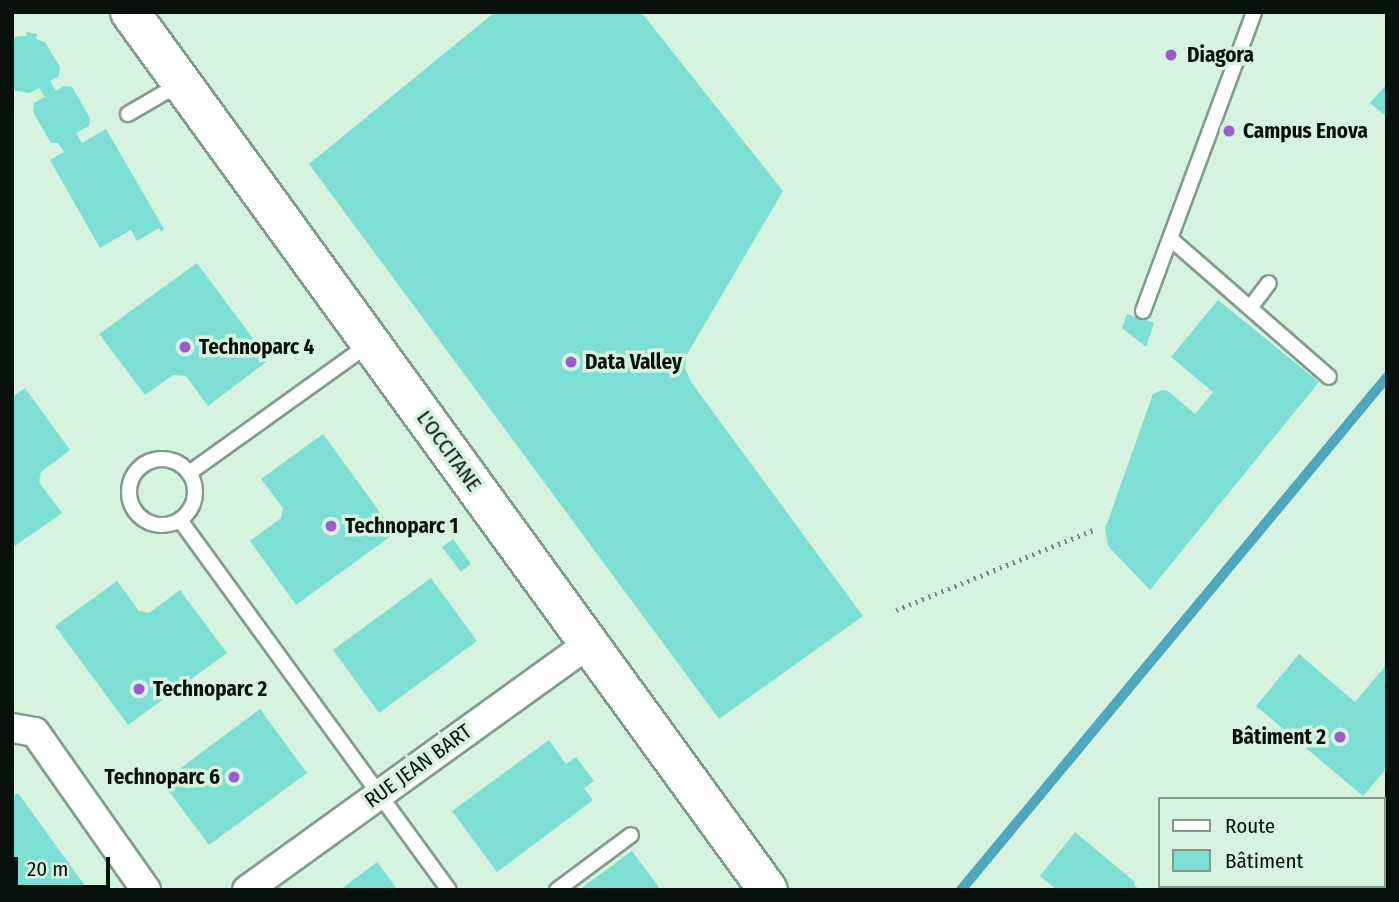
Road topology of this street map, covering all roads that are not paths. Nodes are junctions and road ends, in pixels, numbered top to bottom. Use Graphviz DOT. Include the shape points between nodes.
graph roads {
  1 [pos="130,12"];
  2 [pos="1254,12"];
  3 [pos="181,83"];
  4 [pos="128,114"];
  5 [pos="1172,240"];
  6 [pos="1269,283"];
  7 [pos="1250,308"];
  8 [pos="1143,311"];
  9 [pos="370,343"];
  10 [pos="1329,377"];
  11 [pos="188,473"];
  12 [pos="180,520"];
  13 [pos="590,643"];
  14 [pos="12,728"];
  15 [pos="378,795"];
  16 [pos="631,835"];
  17 [pos="146,890"];
  18 [pos="247,890"];
  19 [pos="449,890"];
  20 [pos="557,890"];
  21 [pos="768,890"];
  1 -- 3 [label="street, L'OCCITANE"];
  2 -- 5 [label="lane"];
  3 -- 4 [label="lane"];
  3 -- 9 [label="street, L'OCCITANE"];
  5 -- 7 [label="lane"];
  5 -- 8 [label="lane"];
  6 -- 7 [label="lane"];
  7 -- 10 [label="lane"];
  9 -- 11 [label="lane"];
  9 -- 13 [label="street, L'OCCITANE"];
  11 -- 12 [label="lane" via="195,493 188,513"];
  11 -- 12 [label="lane" via="171,460 150,461 129,485 132,507 148,523 170,525"];
  12 -- 15 [label="lane"];
  13 -- 15 [label="street, RUE JEAN BART"];
  13 -- 21 [label="street, L'OCCITANE"];
  14 -- 17 [label="street" via="35,732"];
  15 -- 18 [label="street, RUE JEAN BART"];
  15 -- 19 [label="lane"];
  16 -- 20 [label="lane"];
}
